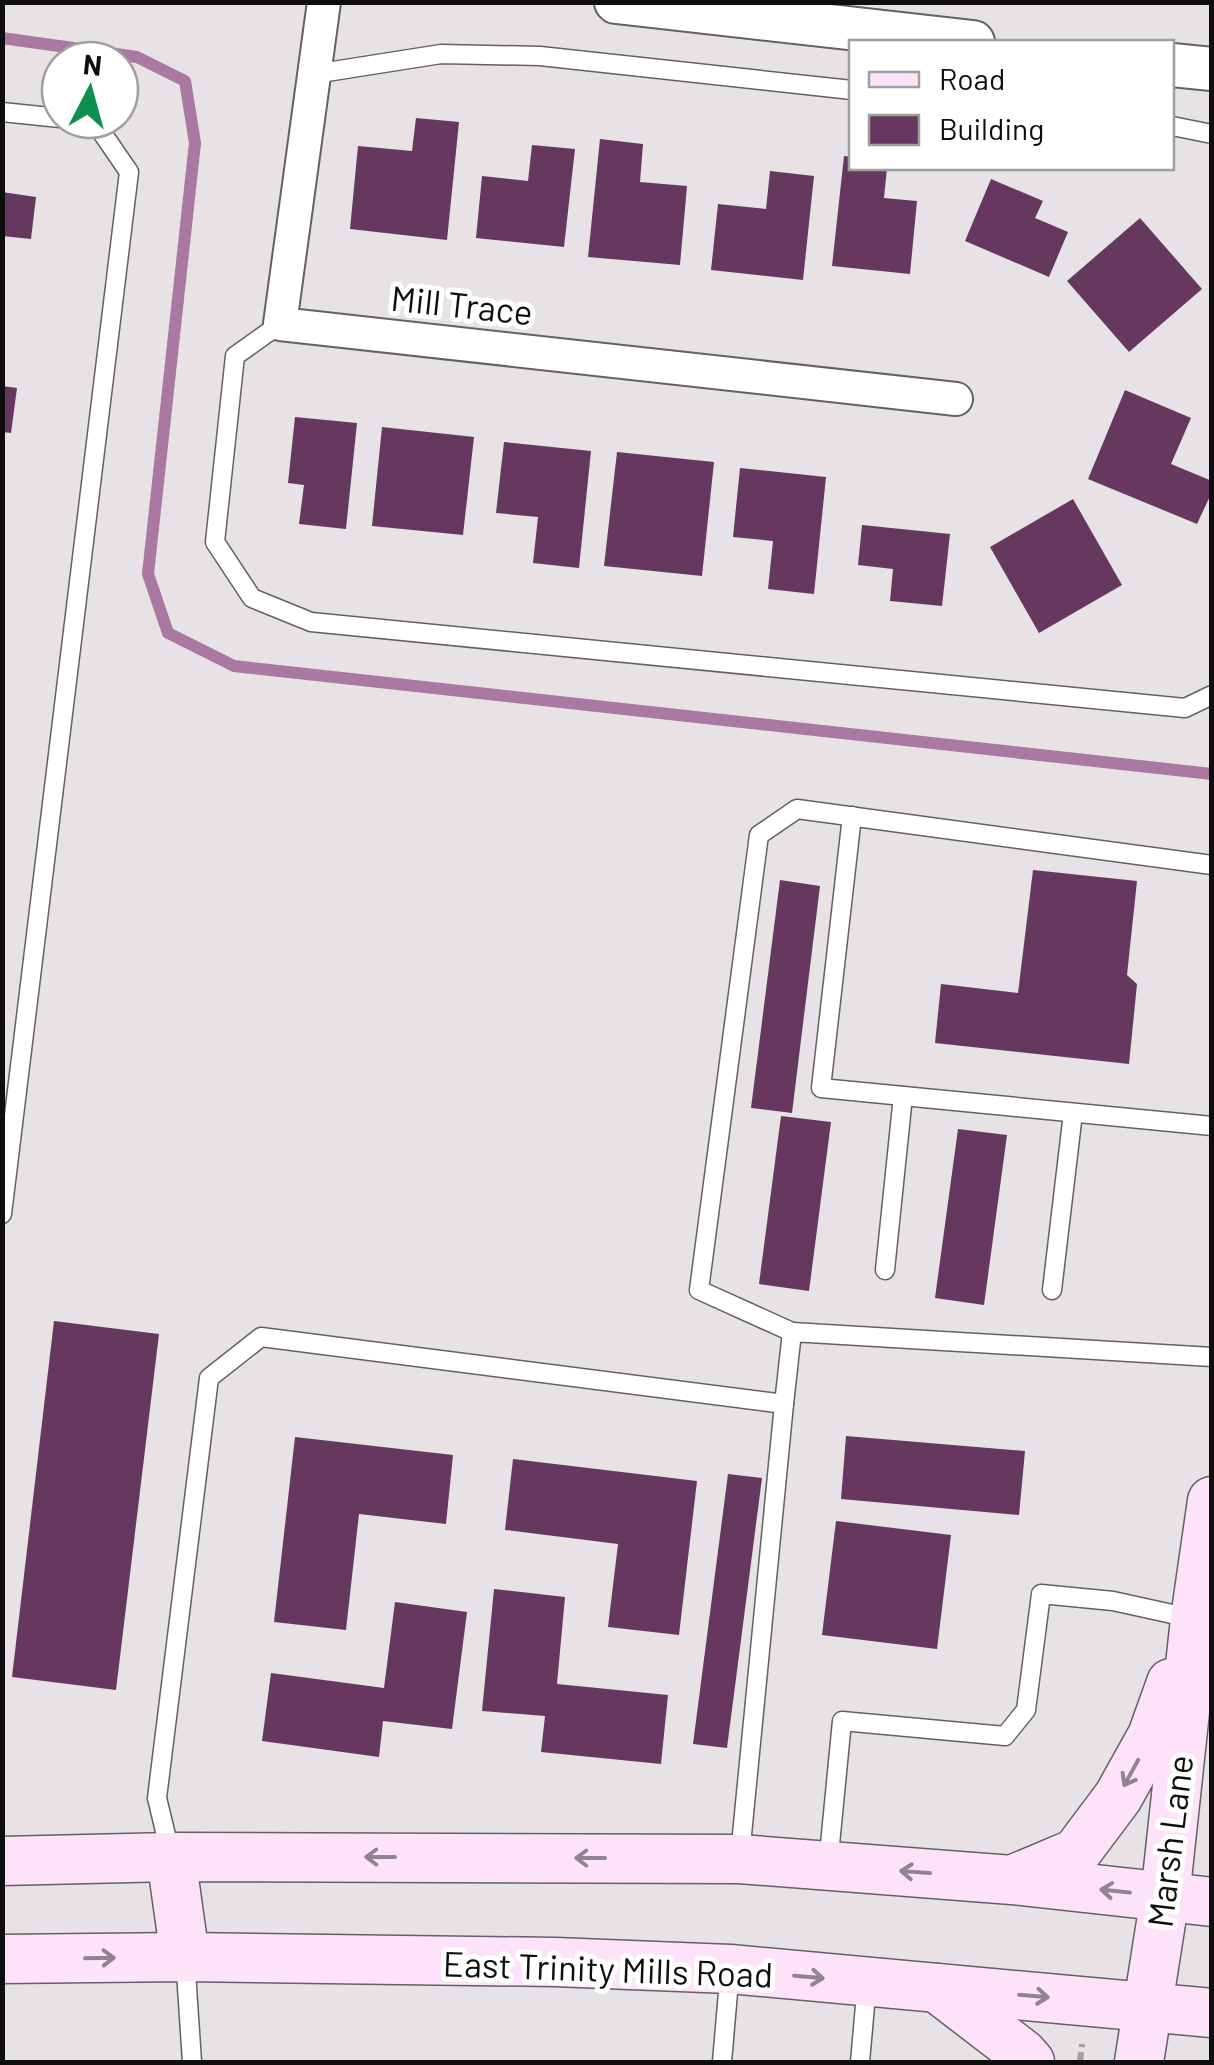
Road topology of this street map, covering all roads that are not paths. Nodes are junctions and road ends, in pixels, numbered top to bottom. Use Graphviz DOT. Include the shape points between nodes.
graph roads {
  1 [pos="324,2"];
  2 [pos="616,2"];
  3 [pos="956,40"];
  4 [pos="1174,65"];
  5 [pos="1212,69"];
  6 [pos="314,74"];
  7 [pos="849,90"];
  8 [pos="2,112"];
  9 [pos="40,116"];
  10 [pos="1174,126"];
  11 [pos="1212,134"];
  12 [pos="107,140"];
  13 [pos="280,324"];
  14 [pos="956,399"];
  15 [pos="1212,696"];
  16 [pos="852,816"];
  17 [pos="1212,866"];
  18 [pos="904,1096"];
  19 [pos="1073,1112"];
  20 [pos="1212,1126"];
  21 [pos="3,1210"];
  22 [pos="885,1270"];
  23 [pos="1052,1290"];
  24 [pos="792,1332"];
  25 [pos="1212,1356"];
  26 [pos="784,1404"];
  27 [pos="1212,1501"];
  28 [pos="1195,1619"];
  29 [pos="171,1857"];
  30 [pos="740,1859"];
  31 [pos="2,1861"];
  32 [pos="828,1866"];
  33 [pos="1012,1880"];
  34 [pos="1165,1897"];
  35 [pos="1212,1902"];
  36 [pos="185,1957"];
  37 [pos="2,1959"];
  38 [pos="730,1970"];
  39 [pos="867,1982"];
  40 [pos="937,1988"];
  41 [pos="1146,2006"];
  42 [pos="1212,2013"];
  43 [pos="192,2062"];
  44 [pos="722,2062"];
  45 [pos="860,2062"];
  46 [pos="1030,2062"];
  47 [pos="1139,2062"];
  1 -- 6 [label="street"];
  2 -- 3 [label="street"];
  4 -- 5 [label="street"];
  6 -- 7 [label="lane" via="441,54 540,56"];
  6 -- 13 [label="street"];
  8 -- 9 [label="lane"];
  10 -- 11 [label="lane"];
  12 -- 21 [label="lane" via="129,172"];
  13 -- 14 [label="street, Mill Trace"];
  13 -- 15 [label="lane" via="235,356 215,542 252,598 311,622 1185,708"];
  16 -- 17 [label="lane"];
  16 -- 18 [label="lane" via="821,1088"];
  16 -- 24 [label="lane" via="796,809 758,835 699,1290"];
  18 -- 19 [label="lane"];
  18 -- 22 [label="lane"];
  19 -- 20 [label="lane"];
  19 -- 23 [label="lane"];
  24 -- 25 [label="lane"];
  24 -- 26 [label="lane"];
  26 -- 29 [label="lane" via="261,1337 209,1378 157,1798"];
  26 -- 30 [label="lane"];
  27 -- 28 [label="main road, Marsh Lane"];
  28 -- 32 [label="lane" via="1041,1594 1026,1710 1005,1736 842,1722"];
  28 -- 33 [label="main road, one-way" via="1152,1736 1118,1796 1076,1852"];
  28 -- 34 [label="main road, Marsh Lane"];
  30 -- 29 [label="main road, one-way"];
  29 -- 31 [label="main road"];
  29 -- 36 [label="main road"];
  30 -- 32 [label="main road"];
  33 -- 32 [label="main road, one-way"];
  34 -- 33 [label="main road, one-way"];
  34 -- 35 [label="main road"];
  34 -- 41 [label="main road, Marsh Lane"];
  37 -- 36 [label="main road, East Trinity Mills Road, one-way"];
  36 -- 38 [label="main road, East Trinity Mills Road"];
  36 -- 43 [label="lane"];
  38 -- 39 [label="main road, East Trinity Mills Road, one-way"];
  38 -- 44 [label="lane"];
  39 -- 40 [label="main road, East Trinity Mills Road"];
  39 -- 45 [label="lane"];
  40 -- 41 [label="main road, East Trinity Mills Road, one-way"];
  40 -- 46 [label="main road"];
  41 -- 42 [label="main road, East Trinity Mills Road"];
  41 -- 47 [label="main road, Marsh Lane"];
}
